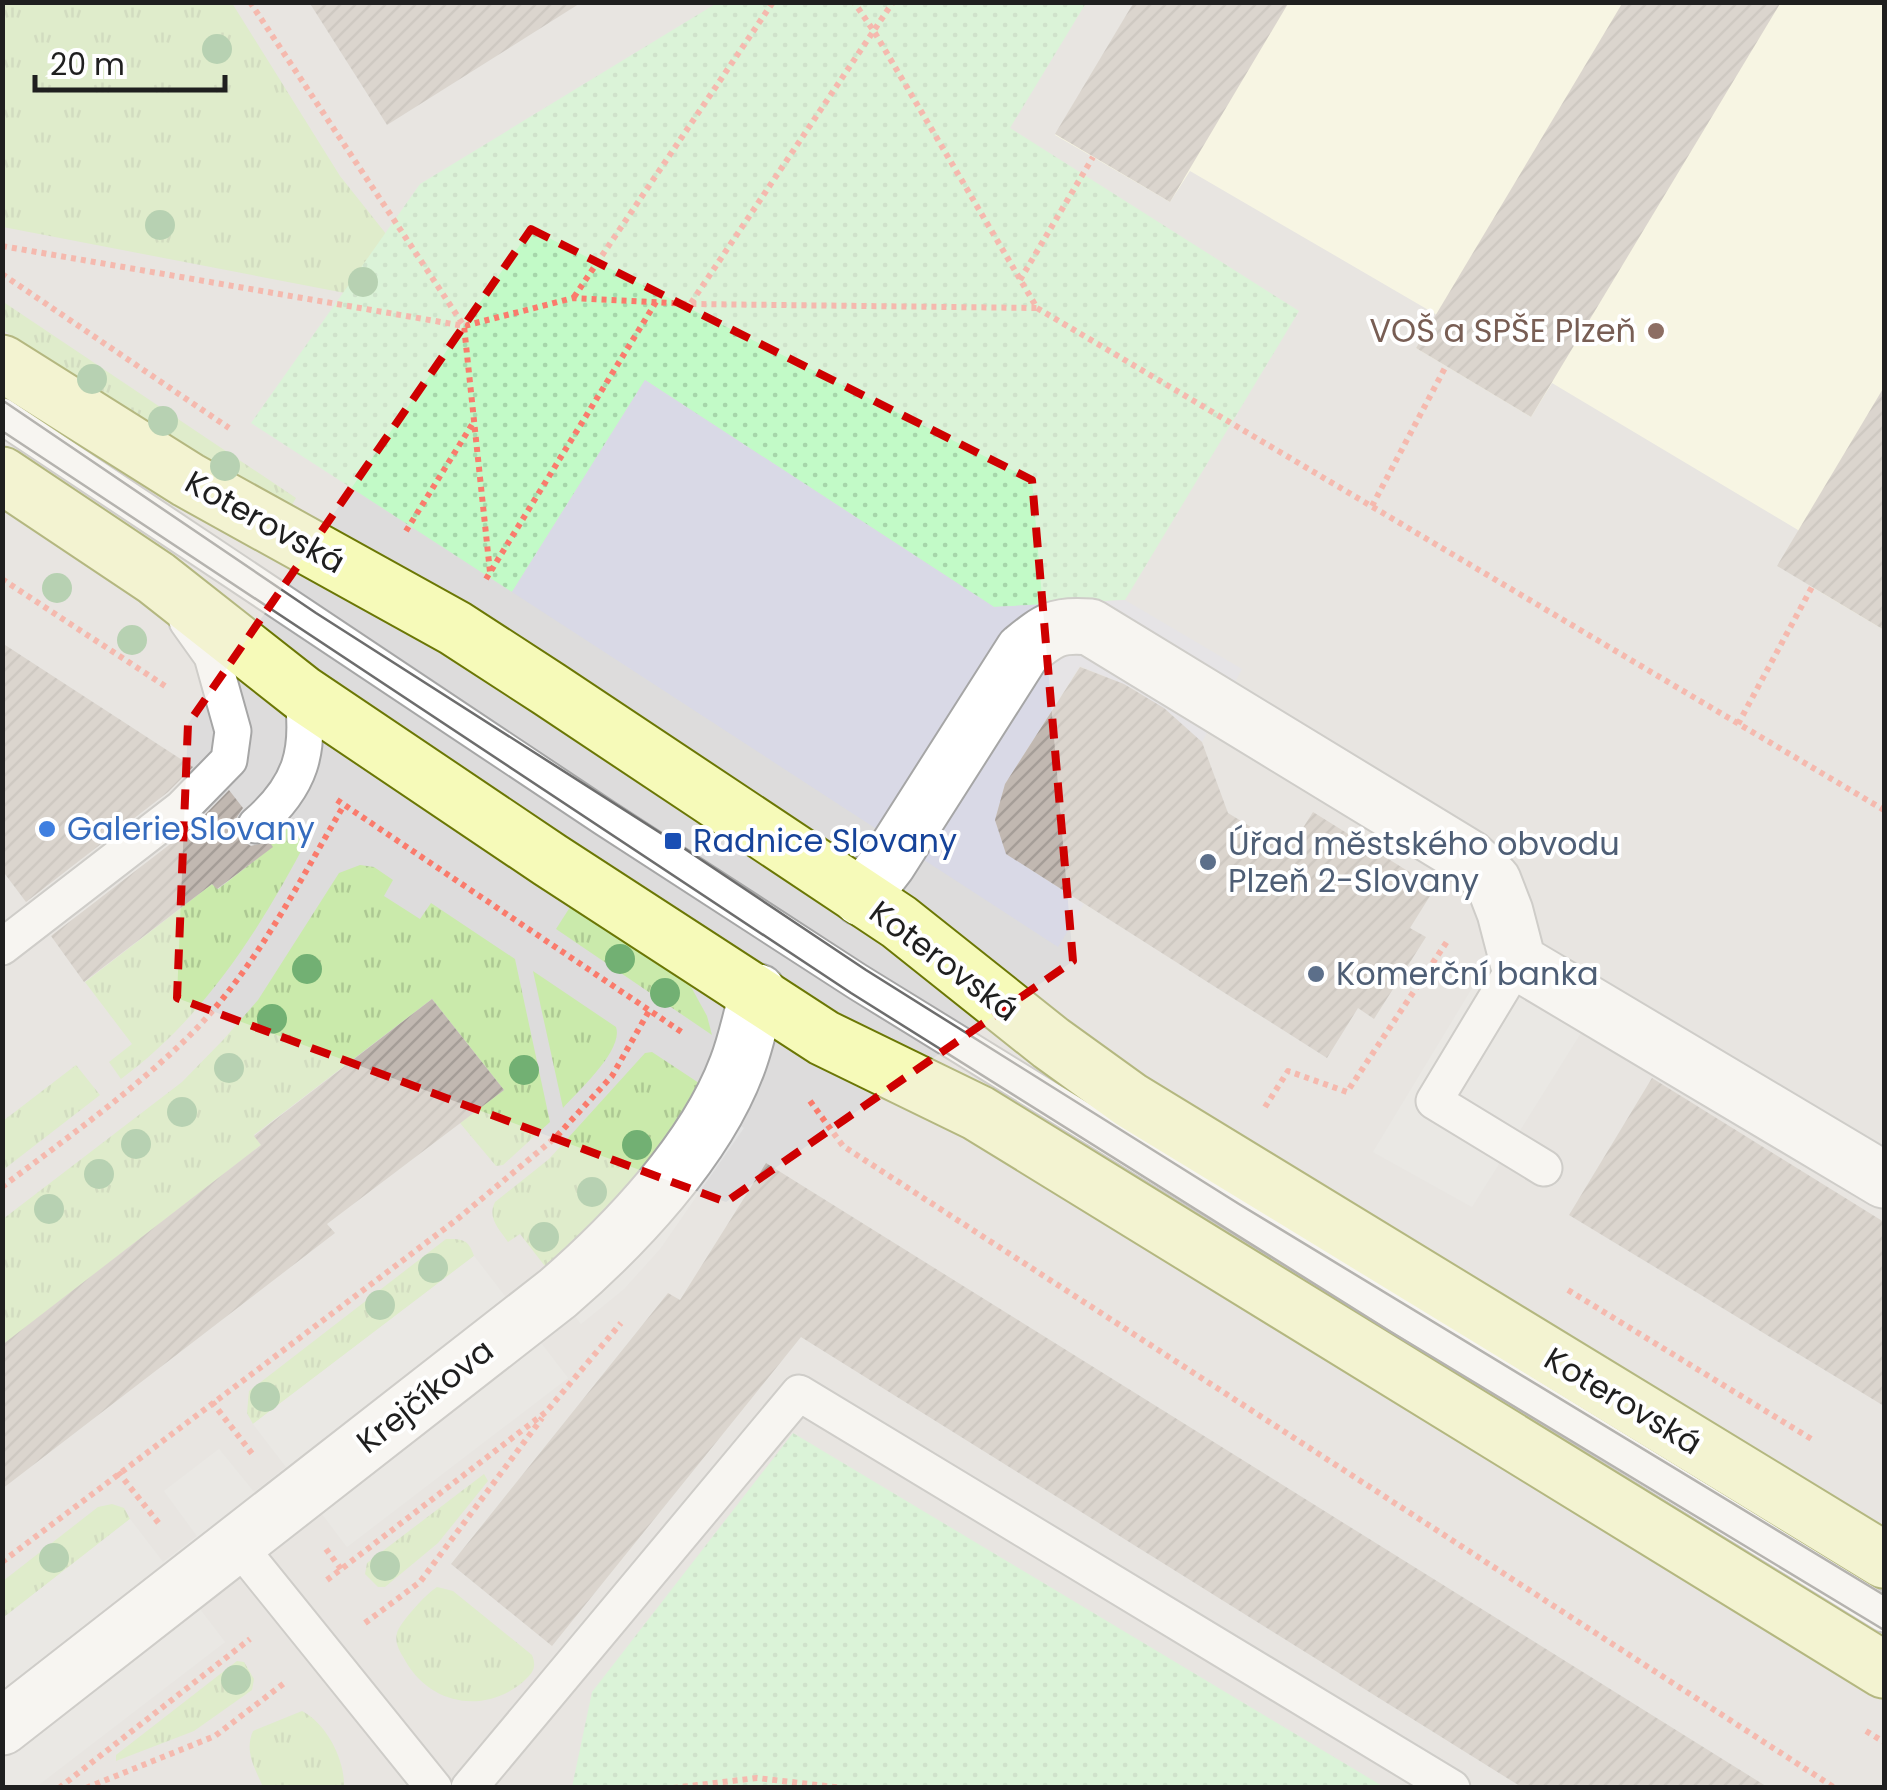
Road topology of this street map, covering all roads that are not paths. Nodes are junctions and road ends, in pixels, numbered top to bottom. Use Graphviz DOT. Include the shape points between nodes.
graph roads {
  1 [pos="2,363"];
  2 [pos="2,416"];
  3 [pos="2,475"];
  4 [pos="156,578"];
  5 [pos="302,693"];
  6 [pos="256,824"];
  7 [pos="862,898"];
  8 [pos="1512,937"];
  9 [pos="2,947"];
  10 [pos="758,992"];
  11 [pos="1544,1168"];
  12 [pos="1884,1180"];
  13 [pos="236,1544"];
  14 [pos="1884,1560"];
  15 [pos="1884,1614"];
  16 [pos="1884,1670"];
  17 [pos="2,1727"];
  18 [pos="434,1788"];
  19 [pos="469,1788"];
  20 [pos="1452,1788"];
  1 -- 7 [label="street, Koterovská" via="188,480 455,628"];
  2 -- 15 [label="lane, Koterovská" via="858,982"];
  3 -- 4 [label="street"];
  4 -- 5 [label="street"];
  4 -- 9 [label="lane" via="212,656 233,731 229,760 182,808"];
  5 -- 6 [label="lane" via="308,728 299,772 276,808"];
  5 -- 10 [label="street"];
  7 -- 8 [label="street" via="1023,650 1052,628 1070,625 1102,632 1469,858 1492,881"];
  7 -- 14 [label="street, Koterovská" via="1130,1100"];
  8 -- 11 [label="lane" via="1434,1101"];
  8 -- 12 [label="street"];
  10 -- 13 [label="street, Krejčíkova" via="737,1068 701,1134 604,1254"];
  10 -- 16 [label="street" via="824,1038 978,1114"];
  13 -- 17 [label="street, Krejčíkova"];
  13 -- 18 [label="lane"];
  19 -- 20 [label="lane" via="799,1393"];
}
